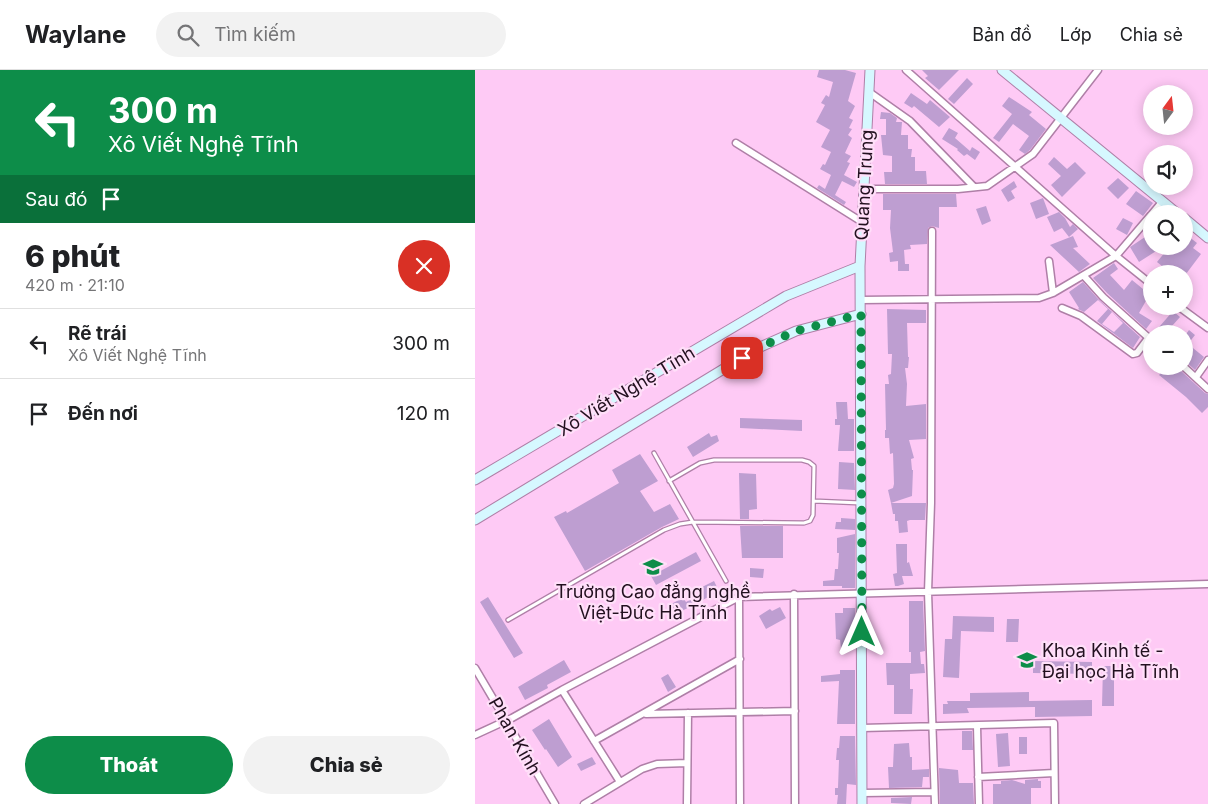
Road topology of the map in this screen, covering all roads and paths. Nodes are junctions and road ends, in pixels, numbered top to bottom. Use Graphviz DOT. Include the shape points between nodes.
graph roads {
  1 [pos="870,70"];
  2 [pos="906,70"];
  3 [pos="1002,70"];
  4 [pos="1098,70"];
  5 [pos="869,92"];
  6 [pos="1061,118"];
  7 [pos="736,143"];
  8 [pos="1015,166"];
  9 [pos="974,187"];
  10 [pos="864,189"];
  11 [pos="1163,201"];
  12 [pos="1160,205"];
  13 [pos="1168,205"];
  14 [pos="862,222"];
  15 [pos="1143,224"];
  16 [pos="1193,226"];
  17 [pos="932,231"];
  18 [pos="1208,238"];
  19 [pos="1116,256"];
  20 [pos="1049,261"];
  21 [pos="860,266"];
  22 [pos="1084,276"];
  23 [pos="1143,278"];
  24 [pos="1053,293"];
  25 [pos="932,299"];
  26 [pos="861,300"];
  27 [pos="1062,308"];
  28 [pos="861,314"];
  29 [pos="1190,315"];
  30 [pos="1208,328"];
  31 [pos="1143,332"];
  32 [pos="1143,346"];
  33 [pos="1208,360"];
  34 [pos="1195,377"];
  35 [pos="1208,389"];
  36 [pos="654,453"];
  37 [pos="475,480"];
  38 [pos="669,481"];
  39 [pos="814,501"];
  40 [pos="862,504"];
  41 [pos="475,520"];
  42 [pos="693,522"];
  43 [pos="726,581"];
  44 [pos="1208,584"];
  45 [pos="928,592"];
  46 [pos="794,594"];
  47 [pos="862,594"];
  48 [pos="739,596"];
  49 [pos="508,620"];
  50 [pos="740,659"];
  51 [pos="475,668"];
  52 [pos="562,690"];
  53 [pos="795,711"];
  54 [pos="739,712"];
  55 [pos="687,713"];
  56 [pos="644,714"];
  57 [pos="506,721"];
  58 [pos="977,726"];
  59 [pos="933,727"];
  60 [pos="862,728"];
  61 [pos="475,736"];
  62 [pos="594,741"];
  63 [pos="687,764"];
  64 [pos="1054,774"];
  65 [pos="978,777"];
  66 [pos="620,782"];
  67 [pos="862,792"];
  68 [pos="934,792"];
  69 [pos="555,804"];
  70 [pos="584,804"];
  71 [pos="687,804"];
  72 [pos="740,804"];
  73 [pos="795,804"];
  74 [pos="862,804"];
  75 [pos="935,804"];
  76 [pos="979,804"];
  77 [pos="1055,804"];
  1 -- 5 [label="street, Quang Trung"];
  2 -- 8 [label="street"];
  3 -- 6 [label="street"];
  4 -- 6 [label="street"];
  5 -- 9 [label="street" via="910,120"];
  5 -- 10 [label="street, Quang Trung"];
  6 -- 8 [label="street" via="1033,154"];
  6 -- 11 [label="street"];
  7 -- 14 [label="street"];
  8 -- 9 [label="street" via="987,186"];
  8 -- 19 [label="street"];
  9 -- 10 [label="street"];
  10 -- 14 [label="street, Quang Trung"];
  11 -- 12 [label="street"];
  11 -- 13 [label="street"];
  14 -- 21 [label="street, Quang Trung"];
  15 -- 19 [label="street"];
  16 -- 18 [label="street"];
  17 -- 25 [label="street"];
  19 -- 22 [label="street"];
  19 -- 23 [label="street"];
  20 -- 24 [label="street"];
  21 -- 26 [label="street, Quang Trung"];
  21 -- 37 [label="street, Xô Viết Nghệ Tĩnh" via="785,296"];
  22 -- 24 [label="street"];
  22 -- 31 [label="street"];
  24 -- 25 [label="street" via="1039,298"];
  25 -- 26 [label="street"];
  25 -- 45 [label="street"];
  26 -- 28 [label="street, Quang Trung"];
  27 -- 32 [label="street" via="1081,316 1133,354"];
  28 -- 40 [label="street, Quang Trung"];
  28 -- 41 [label="street, Xô Viết Nghệ Tĩnh" via="796,331 758,348"];
  29 -- 30 [label="street"];
  33 -- 34 [label="street"];
  34 -- 35 [label="street"];
  36 -- 38 [label="lane"];
  38 -- 39 [label="lane" via="700,463 714,460 803,460 814,466"];
  38 -- 42 [label="lane"];
  39 -- 40 [label="lane"];
  39 -- 42 [label="lane" via="813,515 804,523"];
  40 -- 47 [label="street, Quang Trung"];
  42 -- 43 [label="lane"];
  42 -- 49 [label="lane" via="664,530"];
  44 -- 45 [label="street"];
  45 -- 47 [label="street"];
  45 -- 59 [label="street"];
  46 -- 47 [label="street"];
  46 -- 48 [label="street"];
  46 -- 53 [label="street"];
  47 -- 60 [label="street, Quang Trung"];
  48 -- 50 [label="street"];
  48 -- 52 [label="street"];
  50 -- 54 [label="street"];
  50 -- 56 [label="street"];
  51 -- 57 [label="street, Phan Kính"];
  52 -- 57 [label="street"];
  52 -- 62 [label="street"];
  53 -- 54 [label="street"];
  53 -- 73 [label="street"];
  54 -- 55 [label="street"];
  54 -- 72 [label="street"];
  55 -- 56 [label="street"];
  55 -- 63 [label="street"];
  56 -- 62 [label="street"];
  57 -- 61 [label="street"];
  57 -- 69 [label="street, Phan Kính"];
  58 -- 59 [label="street"];
  58 -- 64 [label="street" via="1053,723"];
  58 -- 65 [label="street"];
  59 -- 60 [label="street"];
  59 -- 68 [label="street"];
  60 -- 67 [label="street, Quang Trung"];
  62 -- 66 [label="street"];
  63 -- 66 [label="street" via="657,764"];
  63 -- 71 [label="street"];
  64 -- 65 [label="street"];
  64 -- 77 [label="street"];
  65 -- 76 [label="street"];
  66 -- 70 [label="street"];
  67 -- 68 [label="street"];
  67 -- 74 [label="street, Quang Trung"];
  68 -- 75 [label="street"];
}
